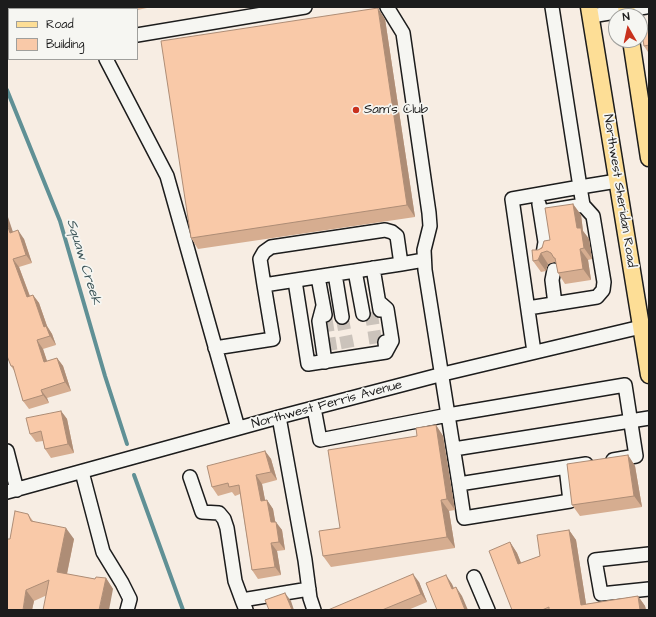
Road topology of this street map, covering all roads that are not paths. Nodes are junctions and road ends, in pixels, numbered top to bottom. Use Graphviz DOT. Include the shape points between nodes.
graph roads {
  1 [pos="305,7"];
  2 [pos="387,7"];
  3 [pos="552,7"];
  4 [pos="590,12"];
  5 [pos="608,12"];
  6 [pos="138,35"];
  7 [pos="632,48"];
  8 [pos="107,60"];
  9 [pos="649,158"];
  10 [pos="617,181"];
  11 [pos="580,187"];
  12 [pos="537,194"];
  13 [pos="583,205"];
  14 [pos="540,212"];
  15 [pos="546,249"];
  16 [pos="424,260"];
  17 [pos="401,264"];
  18 [pos="364,269"];
  19 [pos="551,274"];
  20 [pos="326,276"];
  21 [pos="295,281"];
  22 [pos="264,286"];
  23 [pos="555,304"];
  24 [pos="528,308"];
  25 [pos="373,310"];
  26 [pos="331,315"];
  27 [pos="645,326"];
  28 [pos="216,348"];
  29 [pos="534,352"];
  30 [pos="338,355"];
  31 [pos="443,374"];
  32 [pos="649,375"];
  33 [pos="314,408"];
  34 [pos="448,415"];
  35 [pos="279,417"];
  36 [pos="649,418"];
  37 [pos="630,420"];
  38 [pos="238,428"];
  39 [pos="454,449"];
  40 [pos="7,450"];
  41 [pos="566,467"];
  42 [pos="82,472"];
  43 [pos="190,477"];
  44 [pos="459,484"];
  45 [pos="12,491"];
  46 [pos="649,554"];
  47 [pos="474,577"];
  48 [pos="308,589"];
  49 [pos="649,589"];
  50 [pos="244,605"];
  51 [pos="126,610"];
  52 [pos="314,610"];
  53 [pos="488,610"];
  1 -- 6 [label="street"];
  2 -- 16 [label="street" via="403,33 429,213 430,226"];
  3 -- 11 [label="street"];
  4 -- 5 [label="street"];
  4 -- 10 [label="main road, Northwest Sheridan Road"];
  7 -- 9 [label="main road"];
  8 -- 28 [label="street" via="167,176"];
  10 -- 11 [label="street"];
  10 -- 27 [label="main road, Northwest Sheridan Road"];
  11 -- 12 [label="street"];
  11 -- 13 [label="street"];
  12 -- 14 [label="street"];
  12 -- 24 [label="street" via="512,199"];
  13 -- 14 [label="street"];
  13 -- 23 [label="street" via="593,216 604,282 603,290 597,297"];
  14 -- 15 [label="street"];
  16 -- 17 [label="street"];
  16 -- 31 [label="street"];
  17 -- 18 [label="street"];
  17 -- 22 [label="street" via="397,236 385,230 271,247 260,258"];
  18 -- 20 [label="street"];
  18 -- 25 [label="street"];
  18 -- 25 [label="street"];
  19 -- 23 [label="street"];
  20 -- 21 [label="street"];
  20 -- 26 [label="street"];
  20 -- 26 [label="street"];
  21 -- 22 [label="street"];
  21 -- 30 [label="street" via="308,364"];
  22 -- 28 [label="street" via="273,339"];
  23 -- 24 [label="street"];
  24 -- 29 [label="street"];
  25 -- 30 [label="street" via="387,309 392,341 377,348"];
  26 -- 30 [label="street" via="318,320"];
  27 -- 29 [label="street, Northwest Ferris Avenue"];
  27 -- 32 [label="main road, Northwest Sheridan Road"];
  28 -- 38 [label="street"];
  29 -- 31 [label="street, Northwest Ferris Avenue"];
  31 -- 33 [label="street, Northwest Ferris Avenue"];
  31 -- 34 [label="street"];
  33 -- 34 [label="street" via="320,440"];
  33 -- 35 [label="street, Northwest Ferris Avenue"];
  34 -- 37 [label="street" via="625,385"];
  34 -- 39 [label="street"];
  35 -- 38 [label="street, Northwest Ferris Avenue"];
  35 -- 48 [label="street"];
  36 -- 37 [label="street"];
  37 -- 39 [label="street"];
  37 -- 41 [label="street" via="636,456"];
  38 -- 42 [label="street, Northwest Ferris Avenue"];
  39 -- 44 [label="street"];
  40 -- 45 [label="street"];
  41 -- 44 [label="street"];
  41 -- 44 [label="street" via="570,501 464,518"];
  42 -- 45 [label="street, Northwest Ferris Avenue"];
  42 -- 51 [label="street" via="103,552 130,599"];
  43 -- 50 [label="street" via="202,512 219,512 224,519 235,581"];
  46 -- 49 [label="street" via="595,560 601,594"];
  47 -- 53 [label="street"];
  48 -- 50 [label="street"];
  48 -- 52 [label="street"];
}
